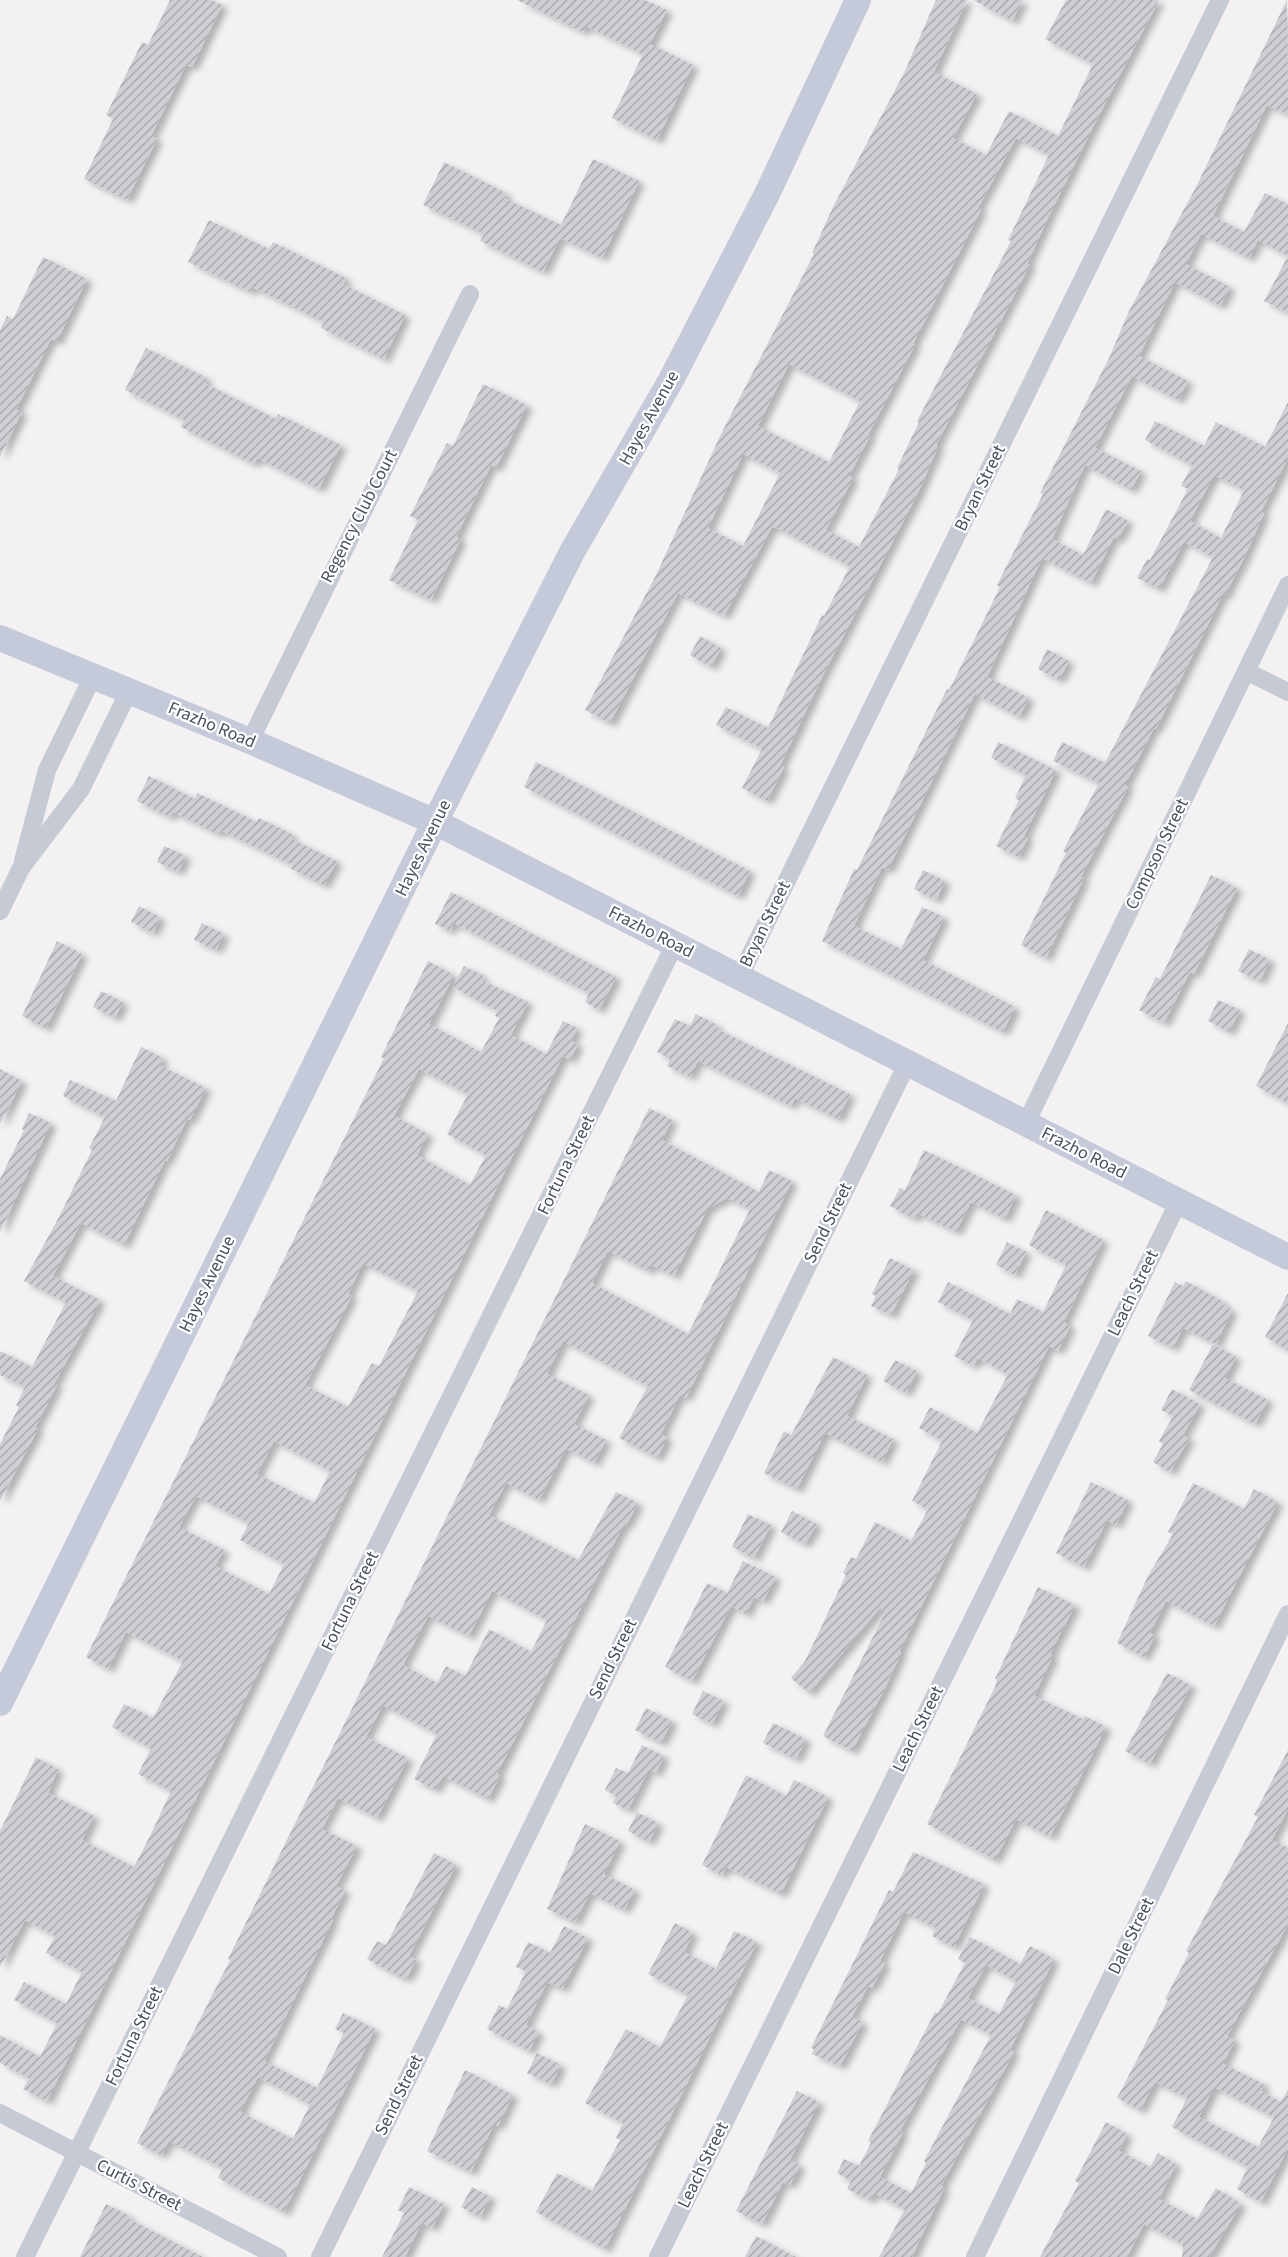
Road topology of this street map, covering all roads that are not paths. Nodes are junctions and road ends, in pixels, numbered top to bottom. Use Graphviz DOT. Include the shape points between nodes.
graph roads {
  1 [pos="858,0"];
  2 [pos="1221,0"];
  3 [pos="470,294"];
  4 [pos="1288,585"];
  5 [pos="0,638"];
  6 [pos="1246,671"];
  7 [pos="93,676"];
  8 [pos="129,691"];
  9 [pos="1288,692"];
  10 [pos="250,741"];
  11 [pos="435,822"];
  12 [pos="21,868"];
  13 [pos="0,911"];
  14 [pos="675,944"];
  15 [pos="740,976"];
  16 [pos="908,1062"];
  17 [pos="1026,1123"];
  18 [pos="1179,1201"];
  19 [pos="1288,1257"];
  20 [pos="1288,1614"];
  21 [pos="0,1703"];
  22 [pos="0,2113"];
  23 [pos="76,2153"];
  24 [pos="25,2257"];
  25 [pos="278,2257"];
  26 [pos="320,2257"];
  27 [pos="658,2257"];
  28 [pos="975,2257"];
  1 -- 11 [label="street, Hayes Avenue" via="763,202 671,380 572,552"];
  2 -- 15 [label="street, Bryan Street"];
  3 -- 10 [label="street, Regency Club Court"];
  4 -- 6 [label="street, Compson Street"];
  5 -- 7 [label="street, Frazho Road"];
  6 -- 9 [label="street"];
  6 -- 17 [label="street, Compson Street"];
  7 -- 8 [label="street, Frazho Road"];
  7 -- 12 [label="street" via="47,770"];
  8 -- 10 [label="street, Frazho Road"];
  8 -- 12 [label="street" via="81,789"];
  10 -- 11 [label="street, Frazho Road"];
  11 -- 14 [label="street, Frazho Road"];
  11 -- 21 [label="street, Hayes Avenue"];
  12 -- 13 [label="street"];
  14 -- 15 [label="street, Frazho Road"];
  14 -- 23 [label="street, Fortuna Street"];
  15 -- 16 [label="street, Frazho Road"];
  16 -- 17 [label="street, Frazho Road"];
  16 -- 26 [label="street, Send Street"];
  17 -- 18 [label="street, Frazho Road"];
  18 -- 19 [label="street, Frazho Road"];
  18 -- 27 [label="street, Leach Street"];
  20 -- 28 [label="street, Dale Street"];
  22 -- 23 [label="street, Curtis Street"];
  23 -- 24 [label="street, Fortuna Street"];
  23 -- 25 [label="street, Curtis Street"];
}
